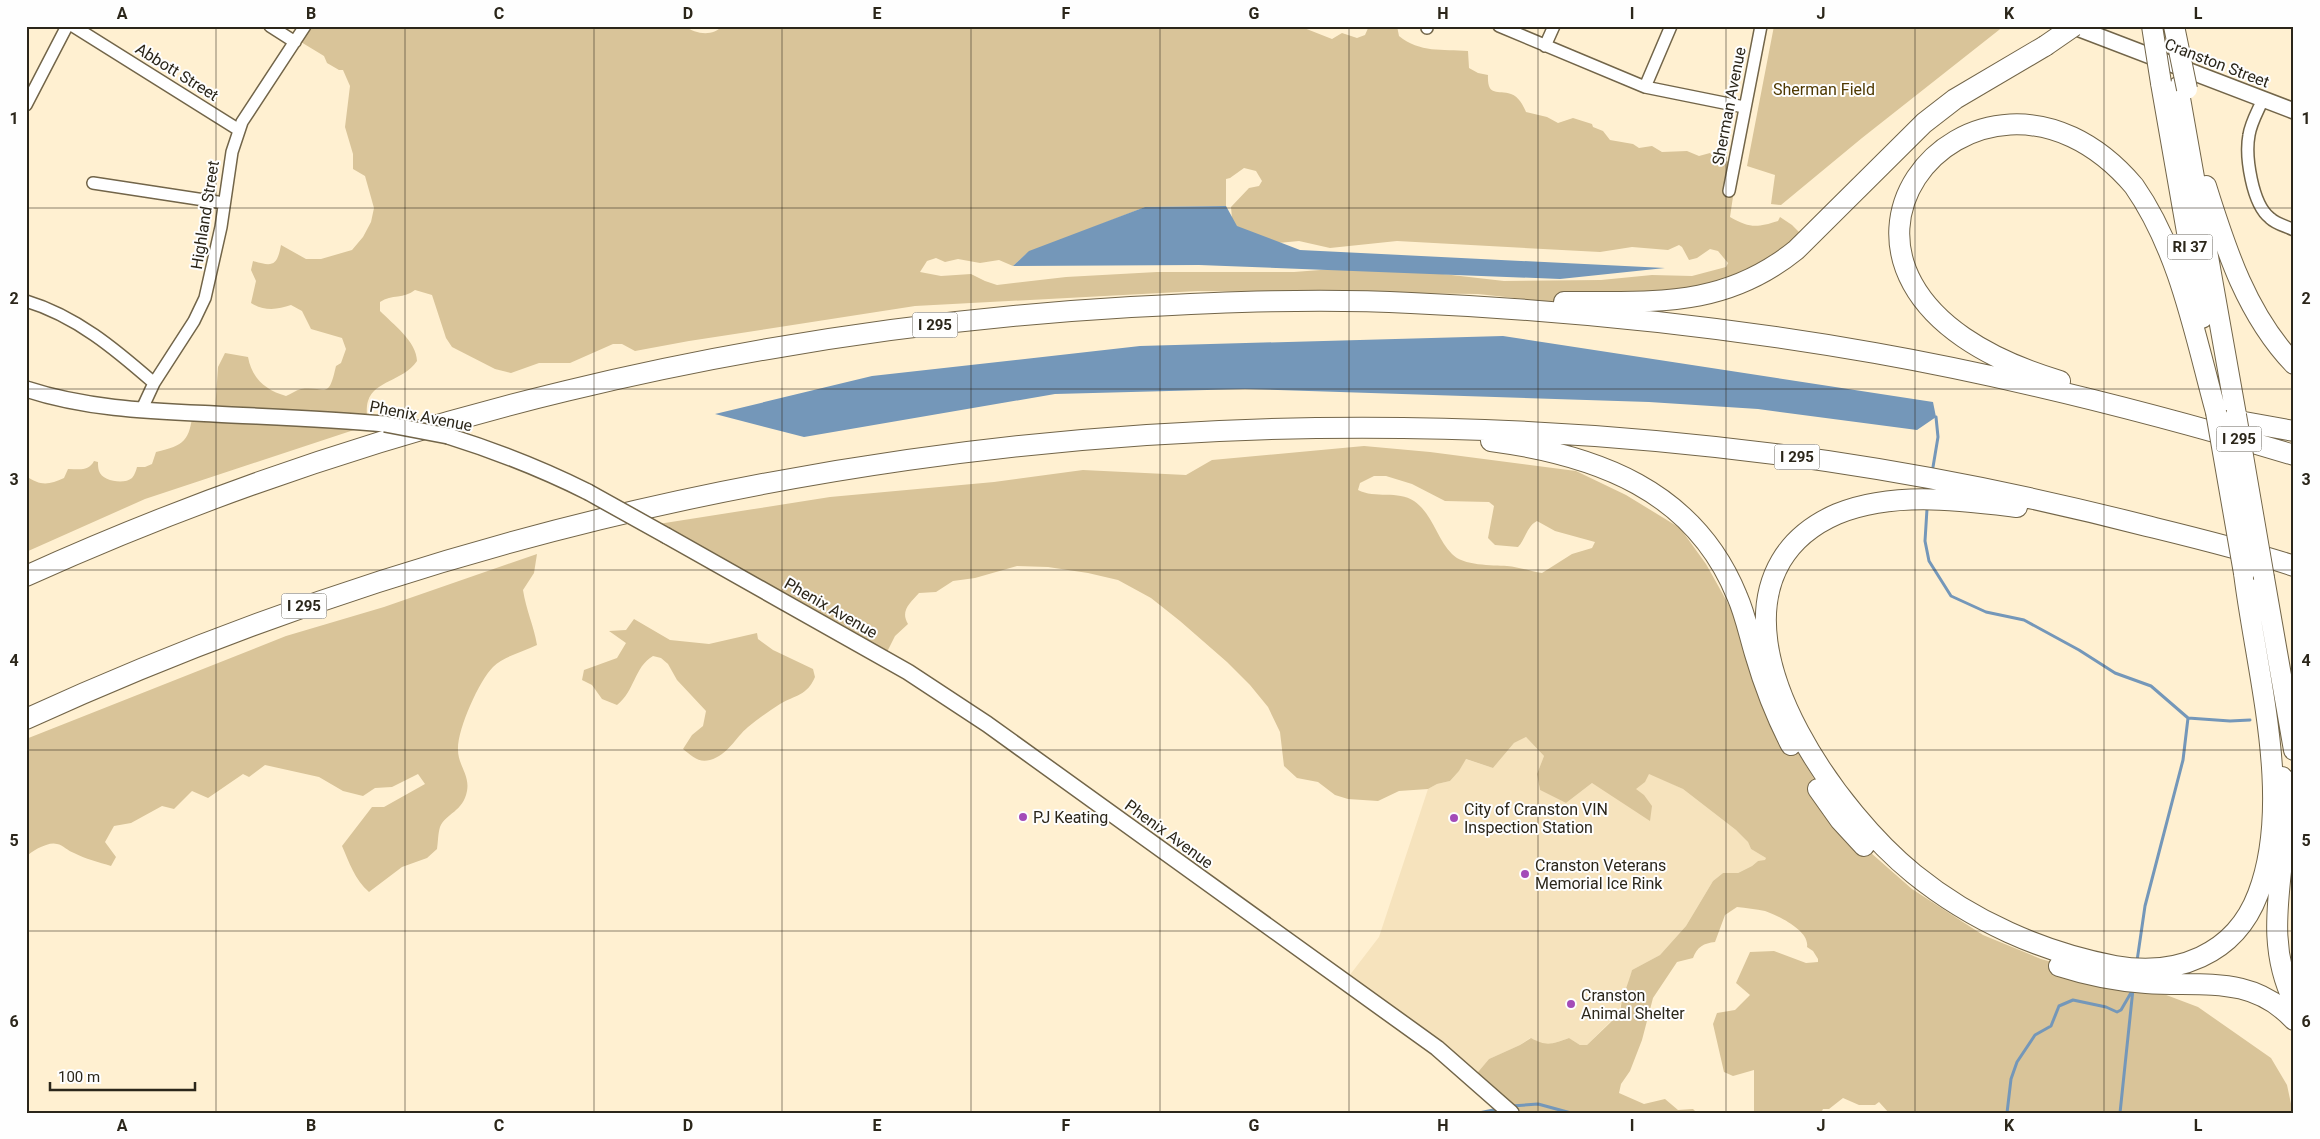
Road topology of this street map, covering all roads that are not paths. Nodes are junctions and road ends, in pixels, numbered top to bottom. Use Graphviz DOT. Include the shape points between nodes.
graph roads {
  1 [pos="67,26"];
  2 [pos="73,26"];
  3 [pos="270,26"];
  4 [pos="304,26"];
  5 [pos="1499,26"];
  6 [pos="1554,26"];
  7 [pos="1671,26"];
  8 [pos="1761,26"];
  9 [pos="2073,26"];
  10 [pos="2152,26"];
  11 [pos="2172,26"];
  12 [pos="295,42"];
  13 [pos="1545,46"];
  14 [pos="2175,87"];
  15 [pos="1645,88"];
  16 [pos="2263,99"];
  17 [pos="26,104"];
  18 [pos="1744,107"];
  19 [pos="2294,111"];
  20 [pos="239,130"];
  21 [pos="93,183"];
  22 [pos="1729,191"];
  23 [pos="224,204"];
  24 [pos="2294,230"];
  25 [pos="26,301"];
  26 [pos="1412,303"];
  27 [pos="2294,364"];
  28 [pos="154,383"];
  29 [pos="26,389"];
  30 [pos="141,411"];
  31 [pos="2226,413"];
  32 [pos="2184,423"];
  33 [pos="1355,427"];
  34 [pos="2294,431"];
  35 [pos="2294,449"];
  36 [pos="2294,455"];
  37 [pos="2230,547"];
  38 [pos="2294,566"];
  39 [pos="2244,573"];
  40 [pos="26,576"];
  41 [pos="2264,578"];
  42 [pos="2294,692"];
  43 [pos="26,719"];
  44 [pos="2294,750"];
  45 [pos="2122,974"];
  46 [pos="2156,976"];
  47 [pos="2294,1002"];
  48 [pos="2294,1020"];
  49 [pos="1510,1113"];
  1 -- 17 [label="street"];
  2 -- 20 [label="street, Abbott Street"];
  3 -- 12 [label="street"];
  4 -- 12 [label="street, Highland Street"];
  5 -- 13 [label="street"];
  6 -- 13 [label="street"];
  7 -- 15 [label="street"];
  8 -- 18 [label="street, Sherman Avenue"];
  9 -- 16 [label="main road, Cranston Street"];
  9 -- 26 [label="highway, bridge" via="1935,114 1898,146 1796,250 1775,266 1738,286 1693,298 1652,302 1486,299"];
  10 -- 14 [label="highway, RI 37, bridge"];
  11 -- 14 [label="highway, RI 37"];
  12 -- 20 [label="street, Highland Street" via="252,104"];
  13 -- 15 [label="street"];
  14 -- 27 [label="highway" via="2243,289 2259,320"];
  14 -- 31 [label="highway, RI 37" via="2213,379"];
  15 -- 18 [label="street"];
  16 -- 19 [label="main road, Cranston Street"];
  16 -- 24 [label="street" via="2249,134 2248,159 2252,181 2264,212 2270,219"];
  18 -- 22 [label="street, Sherman Avenue"];
  20 -- 23 [label="street, Highland Street"];
  21 -- 23 [label="street"];
  23 -- 28 [label="street, Highland Street" via="212,274 203,304"];
  25 -- 28 [label="street" via="54,310 85,328"];
  26 -- 32 [label="highway, I 295" via="1625,318 1803,341 1949,368"];
  26 -- 40 [label="highway, I 295" via="1270,302 1065,312 918,326 716,359 526,402 396,438 204,503"];
  28 -- 30 [label="street, Highland Street"];
  29 -- 30 [label="main road, Phenix Avenue" via="76,402"];
  30 -- 49 [label="main road, Phenix Avenue, bridge" via="385,424 448,436 492,449 588,492 908,672 987,724 1437,1048"];
  31 -- 34 [label="highway" via="2162,236 2131,181 2100,146 2060,118 2028,109 1980,114 1937,137 1919,158 1906,184 1899,210 1899,236 1904,263 1921,292 1972,342 2056,380 2102,394"];
  31 -- 39 [label="highway, RI 37, bridge"];
  31 -- 41 [label="highway, RI 37, bridge"];
  32 -- 35 [label="highway"];
  32 -- 36 [label="highway, I 295"];
  33 -- 37 [label="highway, I 295" via="1600,436 1799,457 1903,473 2045,501"];
  33 -- 43 [label="highway, I 295" via="1179,432 1014,446 832,472 624,512 464,554 289,611"];
  33 -- 45 [label="highway" via="1492,441 1548,451 1609,469 1652,491 1694,527 1724,568 1738,597 1768,696 1788,738 1824,799 1870,853 1923,898 1990,938 2054,965 2089,975"];
  37 -- 38 [label="highway, I 295"];
  37 -- 45 [label="highway" via="2022,508 1940,500 1888,502 1847,510 1813,527 1784,556 1768,592 1764,618 1767,645 1795,722 1818,766 1879,842 1932,888 1993,925"];
  39 -- 46 [label="highway" via="2270,748 2272,810 2265,872 2252,907 2230,937 2202,957"];
  39 -- 47 [label="highway, RI 37" via="2285,792 2286,825 2276,932 2281,966"];
  41 -- 42 [label="highway"];
  41 -- 44 [label="highway, RI 37"];
  45 -- 46 [label="highway"];
  46 -- 48 [label="highway" via="2241,988 2274,1002"];
}
